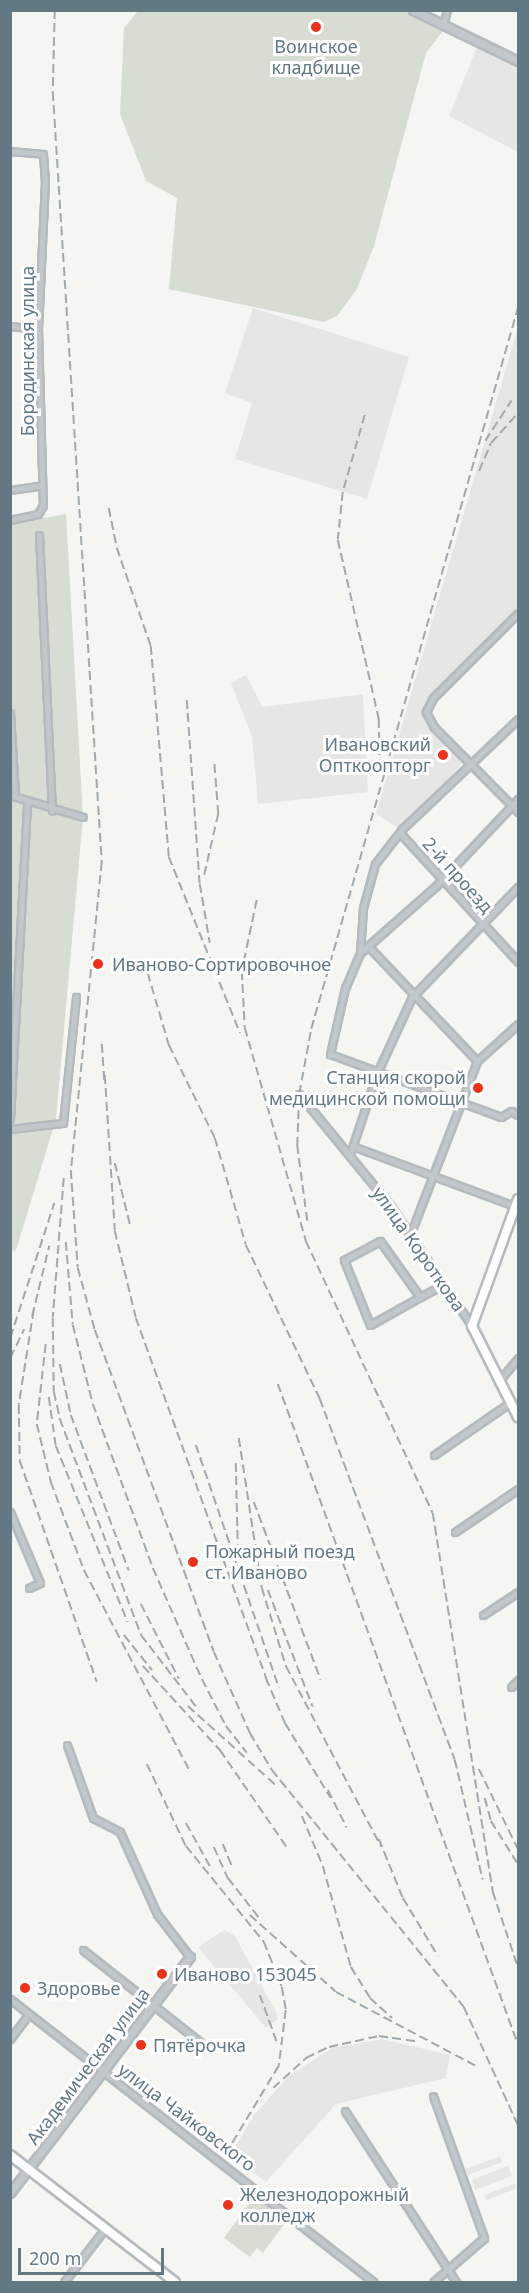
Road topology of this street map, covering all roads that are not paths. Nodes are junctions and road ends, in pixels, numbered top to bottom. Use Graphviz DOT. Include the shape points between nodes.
graph roads {
  1 [pos="413,10"];
  2 [pos="447,10"];
  3 [pos="443,25"];
  4 [pos="519,61"];
  5 [pos="10,151"];
  6 [pos="10,326"];
  7 [pos="38,329"];
  8 [pos="40,486"];
  9 [pos="10,490"];
  10 [pos="10,520"];
  11 [pos="39,535"];
  12 [pos="519,613"];
  13 [pos="10,712"];
  14 [pos="519,719"];
  15 [pos="472,766"];
  16 [pos="13,794"];
  17 [pos="519,799"];
  18 [pos="27,800"];
  19 [pos="512,806"];
  20 [pos="52,811"];
  21 [pos="519,812"];
  22 [pos="83,817"];
  23 [pos="400,834"];
  24 [pos="440,878"];
  25 [pos="519,887"];
  26 [pos="483,926"];
  27 [pos="368,946"];
  28 [pos="360,953"];
  29 [pos="519,962"];
  30 [pos="76,997"];
  31 [pos="412,997"];
  32 [pos="519,1024"];
  33 [pos="477,1061"];
  34 [pos="377,1073"];
  35 [pos="299,1094"];
  36 [pos="458,1101"];
  37 [pos="519,1115"];
  38 [pos="10,1119"];
  39 [pos="10,1129"];
  40 [pos="355,1147"];
  41 [pos="350,1154"];
  42 [pos="432,1175"];
  43 [pos="518,1204"];
  44 [pos="410,1235"];
  45 [pos="444,1284"];
  46 [pos="420,1298"];
  47 [pos="472,1326"];
  48 [pos="519,1358"];
  49 [pos="498,1382"];
  50 [pos="508,1404"];
  51 [pos="519,1417"];
  52 [pos="434,1455"];
  53 [pos="519,1489"];
  54 [pos="10,1512"];
  55 [pos="455,1532"];
  56 [pos="29,1588"];
  57 [pos="519,1592"];
  58 [pos="483,1615"];
  59 [pos="519,1680"];
  60 [pos="511,1687"];
  61 [pos="67,1745"];
  62 [pos="83,1950"];
  63 [pos="190,1957"];
  64 [pos="10,1999"];
  65 [pos="152,2006"];
  66 [pos="29,2014"];
  67 [pos="10,2039"];
  68 [pos="201,2043"];
  69 [pos="101,2072"];
  70 [pos="433,2096"];
  71 [pos="345,2111"];
  72 [pos="10,2155"];
  73 [pos="10,2161"];
  74 [pos="27,2170"];
  75 [pos="10,2193"];
  76 [pos="103,2231"];
  77 [pos="447,2270"];
  78 [pos="64,2283"];
  79 [pos="169,2283"];
  80 [pos="175,2283"];
  81 [pos="374,2283"];
  82 [pos="433,2283"];
  83 [pos="456,2283"];
  1 -- 3 [label="street"];
  2 -- 3 [label="street"];
  3 -- 4 [label="street"];
  5 -- 7 [label="street, Бородинская улица" via="43,154"];
  6 -- 7 [label="street"];
  7 -- 8 [label="street, Бородинская улица"];
  8 -- 9 [label="street"];
  8 -- 10 [label="street, Бородинская улица" via="41,512"];
  11 -- 20 [label="street"];
  12 -- 15 [label="street" via="433,698 426,712"];
  13 -- 16 [label="street"];
  14 -- 15 [label="street"];
  15 -- 19 [label="street"];
  15 -- 23 [label="street"];
  16 -- 18 [label="street"];
  17 -- 19 [label="street"];
  18 -- 20 [label="street"];
  18 -- 38 [label="street"];
  19 -- 21 [label="street"];
  19 -- 24 [label="street"];
  20 -- 22 [label="street"];
  23 -- 24 [label="street, 2-й проезд"];
  23 -- 28 [label="street" via="375,864 363,908"];
  24 -- 26 [label="street, 2-й проезд"];
  24 -- 27 [label="street"];
  25 -- 26 [label="street"];
  26 -- 29 [label="street, 2-й проезд"];
  26 -- 31 [label="street"];
  27 -- 28 [label="street"];
  27 -- 31 [label="street"];
  28 -- 34 [label="street" via="345,988 330,1054"];
  30 -- 39 [label="street" via="63,1123"];
  31 -- 33 [label="street"];
  31 -- 34 [label="street"];
  32 -- 33 [label="street"];
  33 -- 36 [label="street"];
  34 -- 36 [label="street"];
  34 -- 40 [label="street"];
  35 -- 41 [label="street, улица Короткова"];
  36 -- 37 [label="street" via="501,1117 511,1112"];
  36 -- 42 [label="street"];
  40 -- 41 [label="street"];
  40 -- 42 [label="street"];
  41 -- 44 [label="street, улица Короткова"];
  42 -- 43 [label="street"];
  42 -- 44 [label="street"];
  43 -- 47 [label="main road"];
  44 -- 45 [label="street, улица Короткова"];
  45 -- 46 [label="street"];
  45 -- 47 [label="street, улица Короткова"];
  46 -- 46 [label="street" via="370,1325 344,1260 380,1241"];
  47 -- 49 [label="main road, улица Короткова"];
  48 -- 49 [label="street"];
  49 -- 50 [label="main road, улица Короткова"];
  50 -- 51 [label="main road, улица Короткова"];
  50 -- 52 [label="street"];
  53 -- 55 [label="street"];
  54 -- 56 [label="street" via="40,1583"];
  57 -- 58 [label="street"];
  59 -- 60 [label="street"];
  61 -- 63 [label="street" via="93,1818 120,1832 157,1914"];
  62 -- 65 [label="street"];
  63 -- 65 [label="street, Академическая улица"];
  64 -- 66 [label="street, улица Чайковского"];
  65 -- 68 [label="street"];
  65 -- 69 [label="street, Академическая улица"];
  66 -- 67 [label="street"];
  66 -- 69 [label="street, улица Чайковского"];
  69 -- 74 [label="street, Академическая улица"];
  69 -- 81 [label="street, улица Чайковского"];
  70 -- 77 [label="street" via="484,2238"];
  71 -- 77 [label="street"];
  72 -- 74 [label="main road"];
  73 -- 74 [label="main road"];
  74 -- 75 [label="street, Академическая улица"];
  74 -- 76 [label="main road"];
  74 -- 80 [label="main road"];
  76 -- 78 [label="street"];
  76 -- 79 [label="main road"];
  77 -- 82 [label="street"];
  77 -- 83 [label="street"];
}
